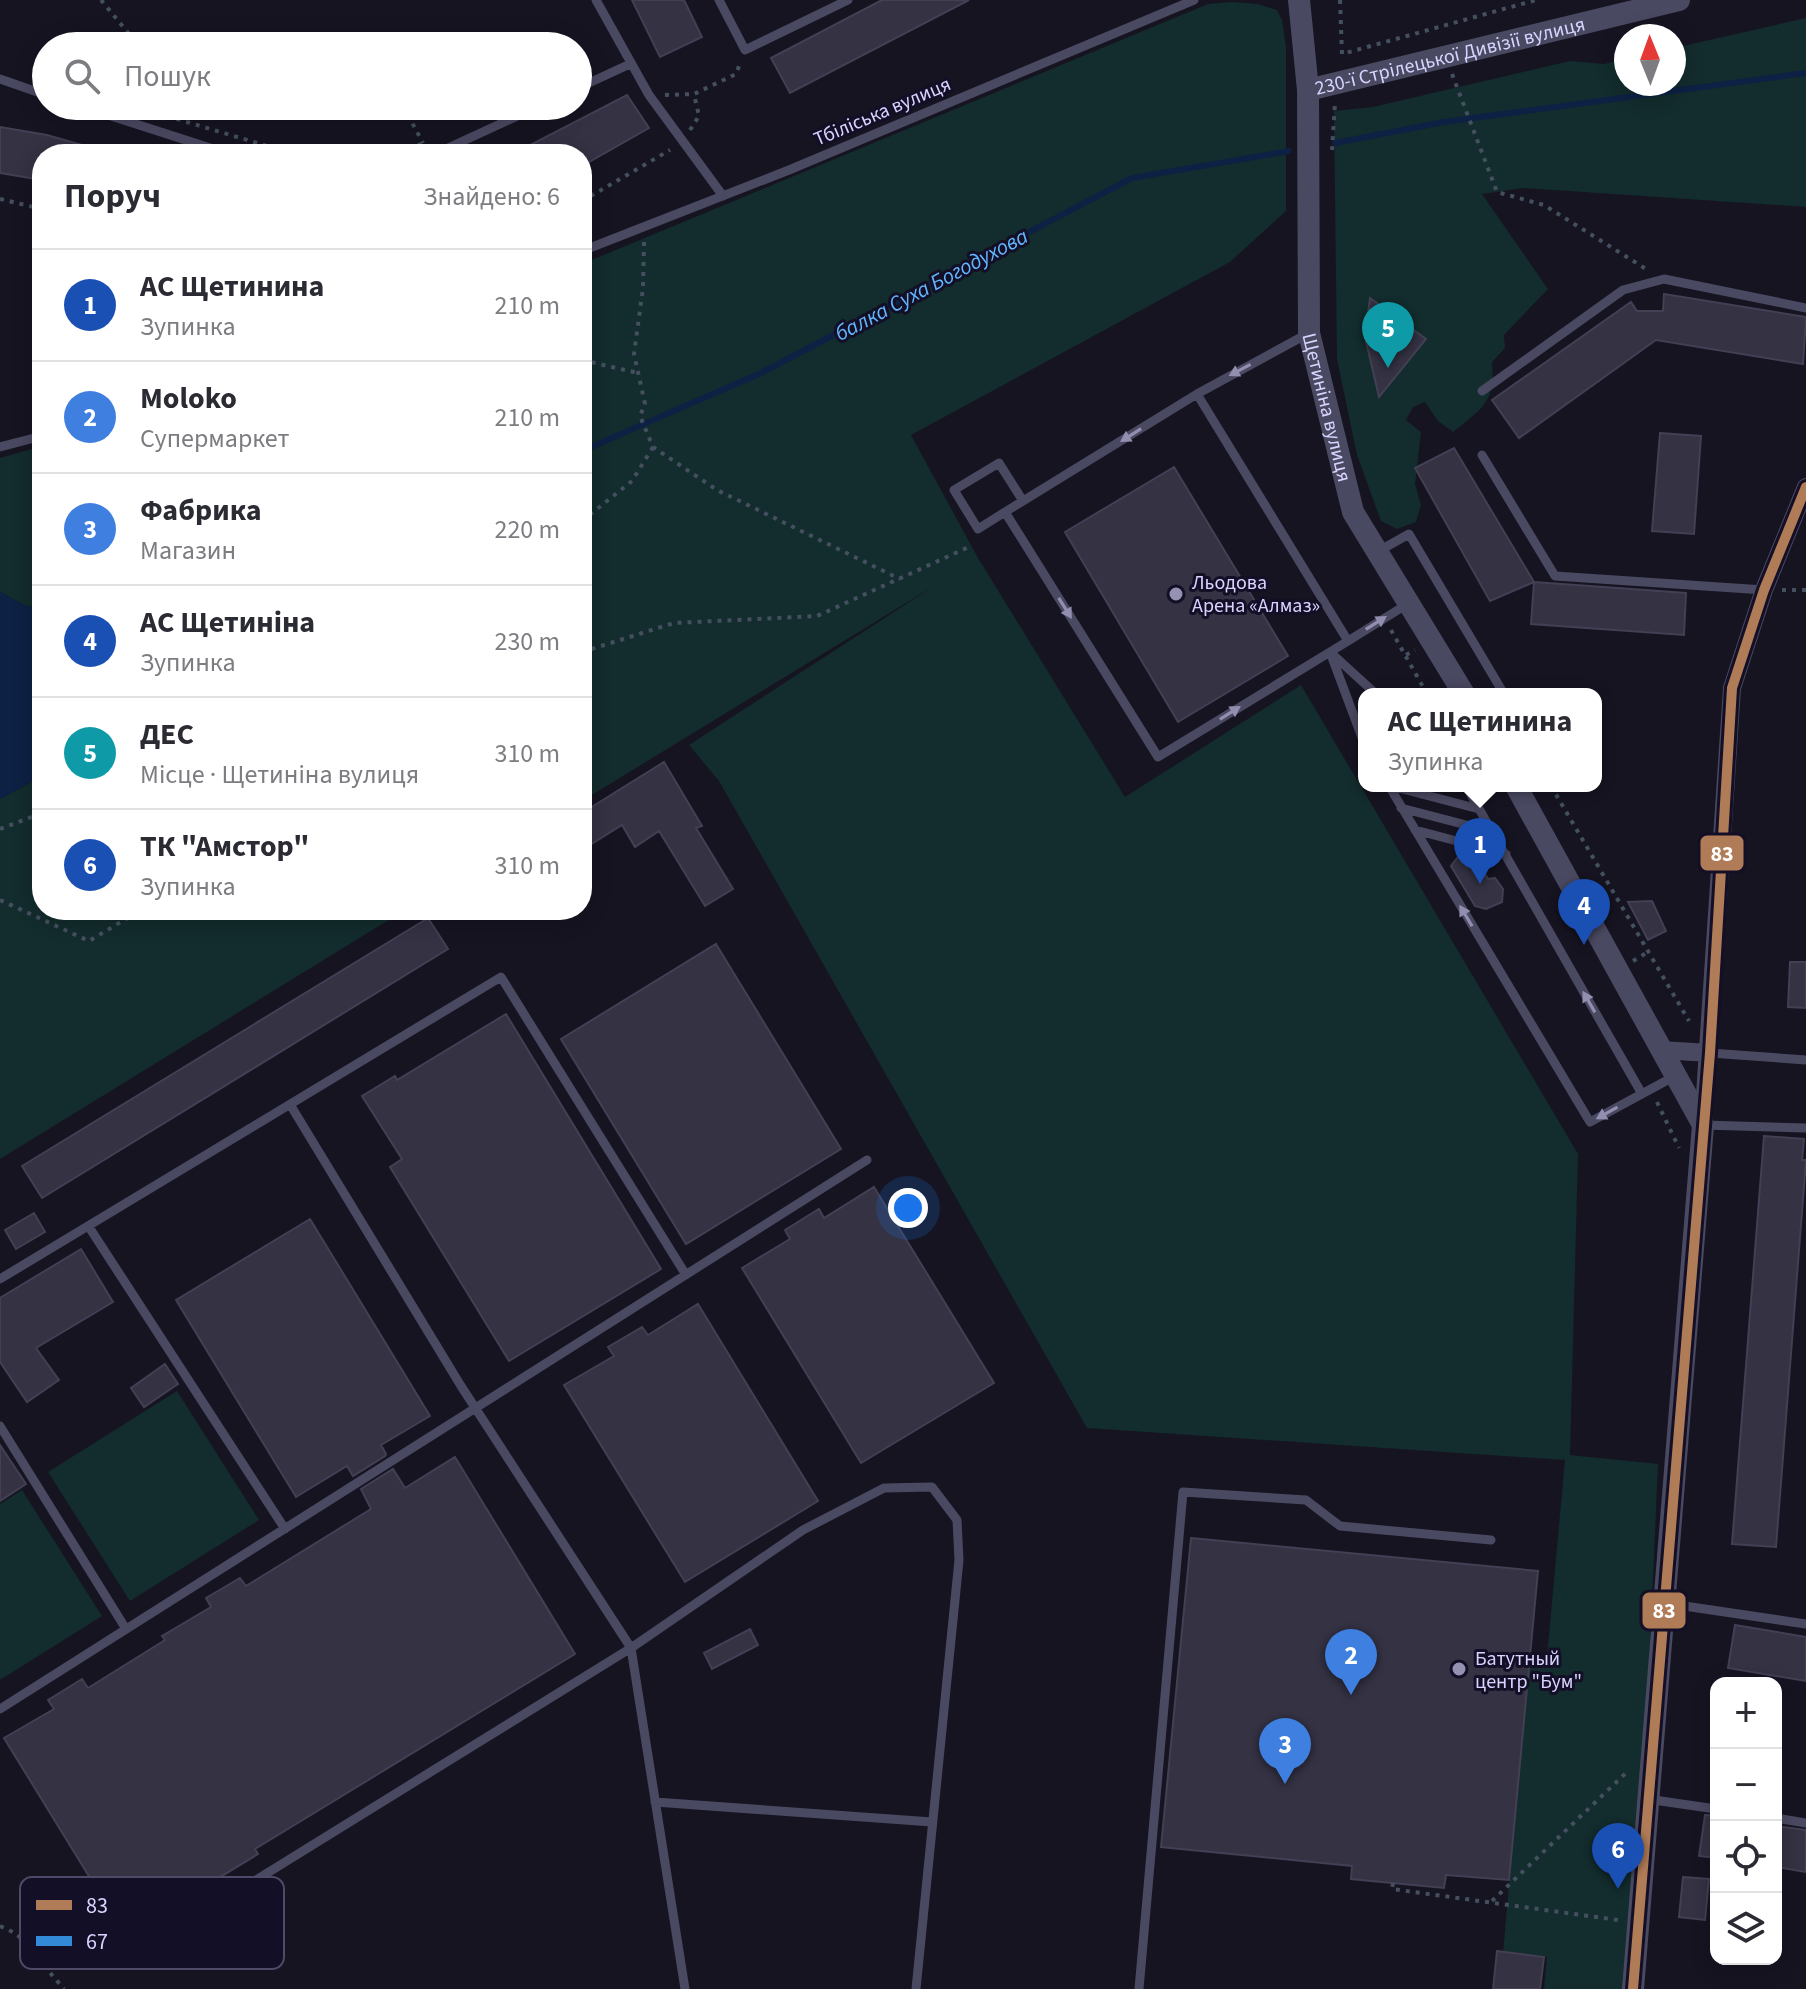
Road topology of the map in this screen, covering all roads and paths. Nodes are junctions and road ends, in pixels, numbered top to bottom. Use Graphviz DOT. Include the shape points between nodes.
graph roads {
  1 [pos="101,0"];
  2 [pos="596,0"];
  3 [pos="719,0"];
  4 [pos="848,0"];
  5 [pos="1194,0"];
  6 [pos="1299,0"];
  7 [pos="1340,0"];
  8 [pos="1536,0"];
  9 [pos="1679,0"];
  10 [pos="127,32"];
  11 [pos="745,50"];
  12 [pos="1446,57"];
  13 [pos="630,64"];
  14 [pos="0,79"];
  15 [pos="592,82"];
  16 [pos="32,90"];
  17 [pos="1308,90"];
  18 [pos="694,94"];
  19 [pos="649,95"];
  20 [pos="123,120"];
  21 [pos="180,120"];
  22 [pos="410,120"];
  23 [pos="509,120"];
  24 [pos="683,142"];
  25 [pos="198,144"];
  26 [pos="260,144"];
  27 [pos="423,144"];
  28 [pos="457,144"];
  29 [pos="592,195"];
  30 [pos="723,196"];
  31 [pos="0,199"];
  32 [pos="32,207"];
  33 [pos="644,227"];
  34 [pos="592,247"];
  35 [pos="1664,279"];
  36 [pos="1806,308"];
  37 [pos="1309,333"];
  38 [pos="592,362"];
  39 [pos="638,373"];
  40 [pos="1482,391"];
  41 [pos="1197,394"];
  42 [pos="32,439"];
  43 [pos="0,447"];
  44 [pos="653,447"];
  45 [pos="1482,455"];
  46 [pos="1806,487"];
  47 [pos="1023,501"];
  48 [pos="1005,512"];
  49 [pos="592,513"];
  50 [pos="971,546"];
  51 [pos="1377,552"];
  52 [pos="900,579"];
  53 [pos="1764,590"];
  54 [pos="1409,603"];
  55 [pos="1379,636"];
  56 [pos="1348,641"];
  57 [pos="592,649"];
  58 [pos="1330,652"];
  59 [pos="1375,688"];
  60 [pos="1424,688"];
  61 [pos="1460,688"];
  62 [pos="1500,688"];
  63 [pos="1358,725"];
  64 [pos="1393,792"];
  65 [pos="1413,792"];
  66 [pos="1468,792"];
  67 [pos="1519,792"];
  68 [pos="1555,792"];
  69 [pos="1401,808"];
  70 [pos="1479,809"];
  71 [pos="32,817"];
  72 [pos="0,829"];
  73 [pos="1415,830"];
  74 [pos="1493,832"];
  75 [pos="1506,854"];
  76 [pos="0,900"];
  77 [pos="32,915"];
  78 [pos="43,920"];
  79 [pos="124,920"];
  80 [pos="1692,1027"];
  81 [pos="1660,1050"];
  82 [pos="1710,1053"];
  83 [pos="1806,1060"];
  84 [pos="1675,1076"];
  85 [pos="1642,1094"];
  86 [pos="291,1106"];
  87 [pos="1703,1125"];
  88 [pos="1806,1128"];
  89 [pos="867,1160"];
  90 [pos="89,1227"];
  91 [pos="686,1275"];
  92 [pos="0,1279"];
  93 [pos="475,1408"];
  94 [pos="0,1426"];
  95 [pos="285,1529"];
  96 [pos="1491,1540"];
  97 [pos="1664,1603"];
  98 [pos="1806,1624"];
  99 [pos="126,1629"];
  100 [pos="631,1648"];
  101 [pos="0,1709"];
  102 [pos="1654,1747"];
  103 [pos="1647,1799"];
  104 [pos="655,1802"];
  105 [pos="1710,1808"];
  106 [pos="1782,1819"];
  107 [pos="932,1822"];
  108 [pos="1806,1823"];
  109 [pos="261,1877"];
  110 [pos="1393,1883"];
  111 [pos="1492,1901"];
  112 [pos="1638,1923"];
  113 [pos="0,1926"];
  114 [pos="20,1938"];
  115 [pos="47,1969"];
  116 [pos="64,1989"];
  117 [pos="685,1989"];
  118 [pos="916,1989"];
  119 [pos="1139,1989"];
  120 [pos="1633,1989"];
  1 -- 10 [label="path"];
  2 -- 13 [label="lane"];
  3 -- 11 [label="lane"];
  4 -- 11 [label="lane"];
  5 -- 30 [label="lane, Тбіліська вулиця"];
  6 -- 17 [label="street, 230-ї Стрілецької Дивізії вулиця"];
  7 -- 8 [label="path" via="1342,54"];
  9 -- 12 [label="street, 230-ї Стрілецької Дивізії вулиця"];
  11 -- 18 [label="path" via="736,74"];
  12 -- 17 [label="street, 230-ї Стрілецької Дивізії вулиця"];
  12 -- 35 [label="path" via="1497,192 1544,205"];
  13 -- 15 [label="lane"];
  13 -- 19 [label="lane"];
  14 -- 16 [label="lane"];
  17 -- 37 [label="street, Щетиніна вулиця"];
  18 -- 19 [label="path"];
  18 -- 24 [label="path" via="699,116"];
  19 -- 24 [label="lane"];
  20 -- 25 [label="lane"];
  21 -- 26 [label="path"];
  22 -- 27 [label="path"];
  23 -- 28 [label="lane"];
  24 -- 29 [label="path"];
  24 -- 30 [label="lane"];
  30 -- 33 [label="lane, Тбіліська вулиця"];
  31 -- 32 [label="path"];
  33 -- 34 [label="lane, Тбіліська вулиця"];
  33 -- 39 [label="path" via="634,354"];
  35 -- 36 [label="lane"];
  35 -- 40 [label="lane" via="1623,290"];
  37 -- 41 [label="lane, one-way"];
  37 -- 51 [label="street, Щетиніна вулиця" via="1353,512"];
  38 -- 39 [label="path"];
  39 -- 44 [label="path" via="645,404 640,416"];
  41 -- 47 [label="lane, one-way"];
  41 -- 56 [label="lane"];
  42 -- 43 [label="lane"];
  44 -- 49 [label="path" via="632,481"];
  44 -- 52 [label="path" via="717,490"];
  45 -- 53 [label="lane" via="1555,576"];
  46 -- 53 [label="street"];
  47 -- 48 [label="lane"];
  47 -- 48 [label="lane" via="999,463 954,490 978,529"];
  48 -- 58 [label="lane, one-way" via="1158,757"];
  50 -- 52 [label="path"];
  51 -- 54 [label="street, Щетиніна вулиця"];
  51 -- 62 [label="lane" via="1409,534"];
  52 -- 57 [label="path" via="817,616 674,623"];
  53 -- 82 [label="street" via="1732,688"];
  56 -- 54 [label="lane, one-way"];
  54 -- 61 [label="street, Щетиніна вулиця"];
  55 -- 60 [label="path" via="1391,628"];
  56 -- 58 [label="lane"];
  58 -- 59 [label="lane"];
  58 -- 63 [label="lane"];
  64 -- 69 [label="lane"];
  65 -- 70 [label="lane"];
  66 -- 70 [label="lane"];
  67 -- 81 [label="street"];
  68 -- 80 [label="path"];
  69 -- 73 [label="lane"];
  69 -- 74 [label="lane"];
  70 -- 74 [label="lane"];
  71 -- 72 [label="path"];
  73 -- 75 [label="lane"];
  85 -- 73 [label="lane, one-way" via="1590,1122"];
  74 -- 75 [label="lane"];
  85 -- 75 [label="lane, one-way"];
  76 -- 77 [label="path"];
  78 -- 79 [label="path" via="89,941"];
  81 -- 82 [label="street"];
  81 -- 84 [label="street"];
  82 -- 83 [label="lane"];
  82 -- 87 [label="street"];
  84 -- 85 [label="lane"];
  84 -- 87 [label="street"];
  86 -- 90 [label="lane"];
  86 -- 91 [label="lane" via="501,977"];
  86 -- 93 [label="lane"];
  87 -- 88 [label="lane"];
  87 -- 97 [label="street"];
  89 -- 91 [label="lane"];
  90 -- 92 [label="lane"];
  90 -- 95 [label="lane"];
  91 -- 93 [label="lane"];
  93 -- 95 [label="lane"];
  93 -- 100 [label="lane"];
  94 -- 99 [label="lane"];
  95 -- 99 [label="lane"];
  96 -- 119 [label="lane" via="1340,1526 1306,1500 1183,1492"];
  97 -- 98 [label="lane"];
  97 -- 102 [label="street"];
  99 -- 101 [label="lane"];
  100 -- 104 [label="lane"];
  100 -- 107 [label="lane" via="803,1530 884,1488 932,1487 957,1520 959,1560"];
  100 -- 109 [label="lane"];
  102 -- 103 [label="street"];
  102 -- 111 [label="path"];
  103 -- 105 [label="lane"];
  103 -- 112 [label="street"];
  104 -- 107 [label="lane"];
  104 -- 117 [label="lane"];
  106 -- 108 [label="lane"];
  107 -- 118 [label="lane"];
  110 -- 111 [label="path" via="1392,1889"];
  111 -- 112 [label="path"];
  112 -- 120 [label="street"];
  113 -- 114 [label="path"];
  115 -- 116 [label="path"];
}
